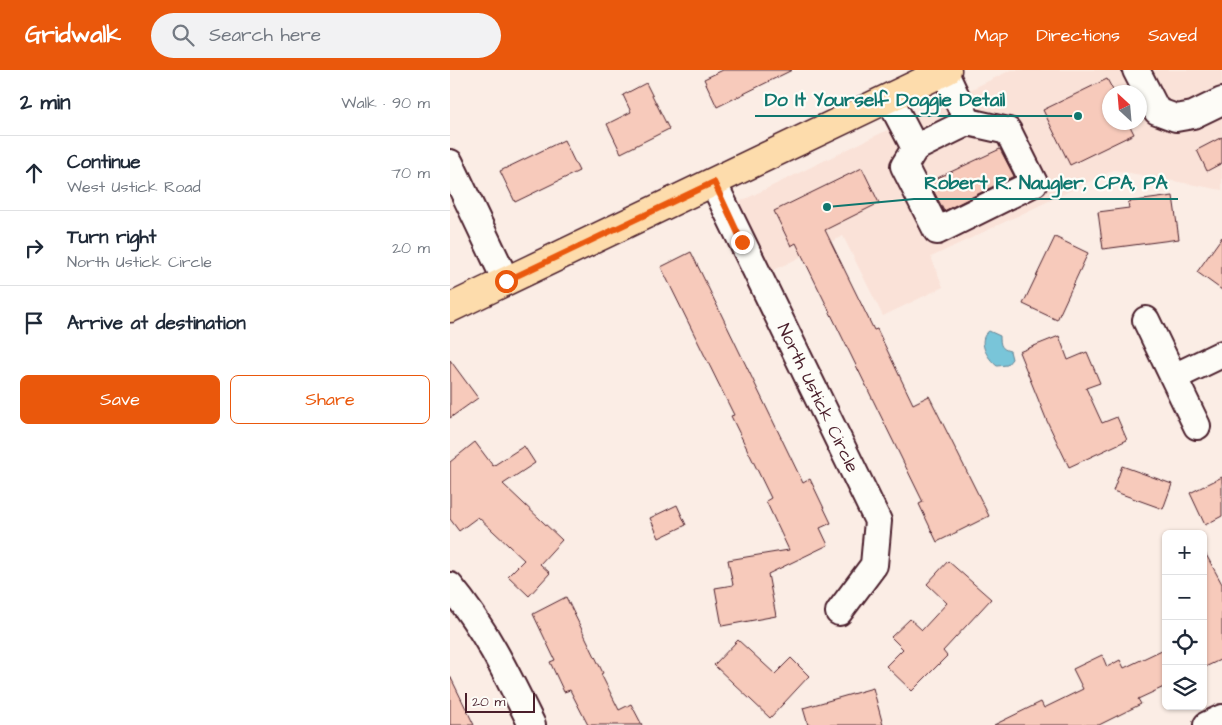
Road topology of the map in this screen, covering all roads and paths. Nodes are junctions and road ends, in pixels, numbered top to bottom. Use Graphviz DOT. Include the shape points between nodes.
graph roads {
  1 [pos="1136,70"];
  2 [pos="946,71"];
  3 [pos="889,98"];
  4 [pos="1222,101"];
  5 [pos="968,122"];
  6 [pos="915,148"];
  7 [pos="450,163"];
  8 [pos="714,182"];
  9 [pos="506,281"];
  10 [pos="450,308"];
  11 [pos="1146,320"];
  12 [pos="1222,354"];
  13 [pos="1174,377"];
  14 [pos="1197,426"];
  15 [pos="450,586"];
  16 [pos="839,612"];
  17 [pos="1222,718"];
  18 [pos="532,725"];
  19 [pos="1207,725"];
  1 -- 4 [label="street" via="1157,111 1176,118 1193,115"];
  2 -- 3 [label="main road"];
  2 -- 5 [label="street"];
  3 -- 6 [label="street"];
  3 -- 8 [label="main road"];
  5 -- 6 [label="street"];
  5 -- 6 [label="street" via="1008,131 1034,184 937,231 904,166"];
  7 -- 9 [label="street"];
  8 -- 9 [label="main road"];
  8 -- 16 [label="street, North Ustick Circle" via="878,521 874,566"];
  9 -- 10 [label="main road"];
  11 -- 13 [label="street"];
  12 -- 13 [label="street"];
  13 -- 14 [label="street"];
  15 -- 18 [label="street" via="467,606 501,661"];
  17 -- 19 [label="street"];
}
